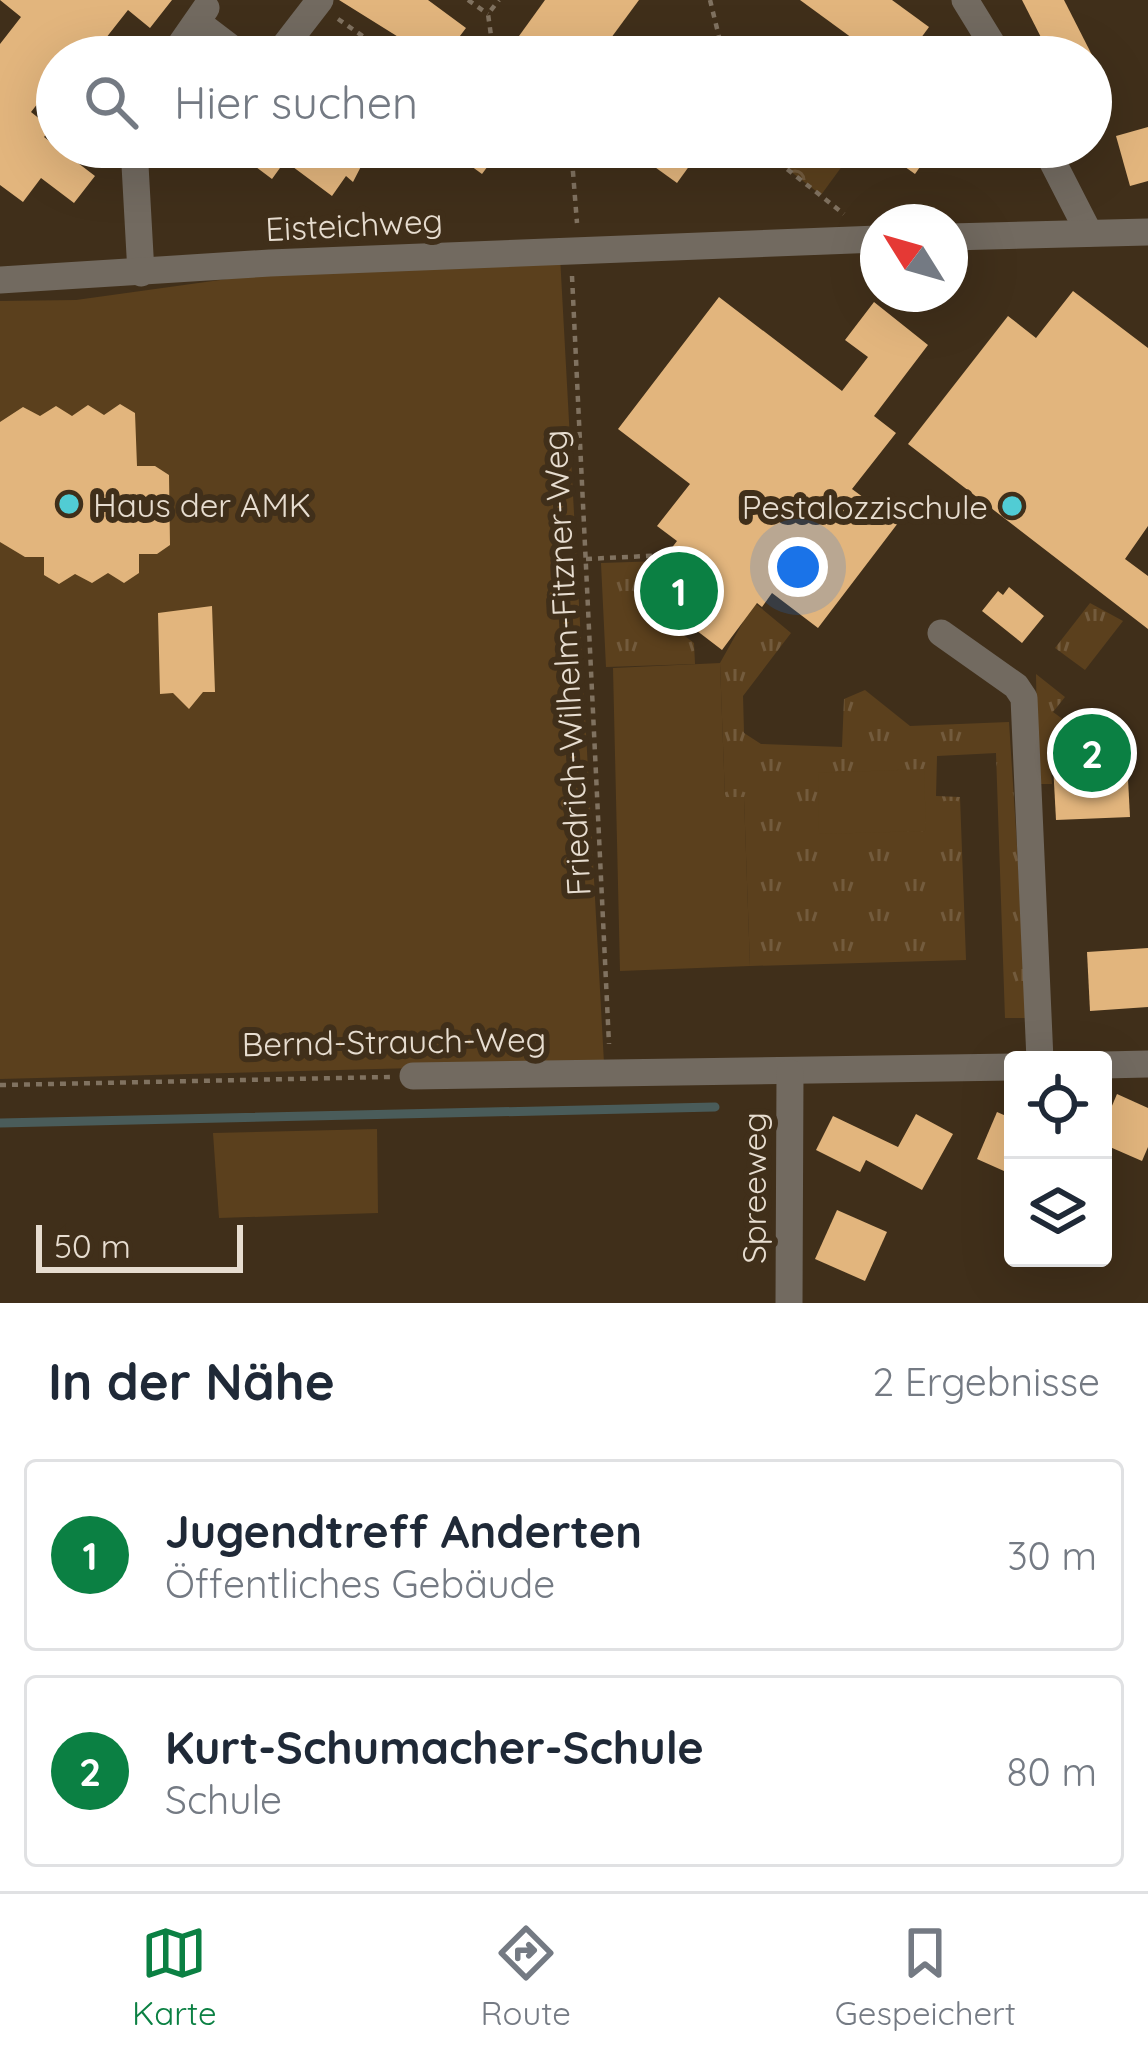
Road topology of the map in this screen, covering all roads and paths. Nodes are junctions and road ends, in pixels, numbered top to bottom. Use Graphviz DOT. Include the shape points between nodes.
graph roads {
  1 [pos="468,0"];
  2 [pos="499,0"];
  3 [pos="710,0"];
  4 [pos="965,0"];
  5 [pos="318,2"];
  6 [pos="488,14"];
  7 [pos="187,36"];
  8 [pos="222,36"];
  9 [pos="292,36"];
  10 [pos="364,36"];
  11 [pos="491,36"];
  12 [pos="719,36"];
  13 [pos="987,36"];
  14 [pos="135,168"];
  15 [pos="573,168"];
  16 [pos="786,168"];
  17 [pos="1056,168"];
  18 [pos="860,226"];
  19 [pos="1148,232"];
  20 [pos="1089,233"];
  21 [pos="968,236"];
  22 [pos="860,240"];
  23 [pos="571,251"];
  24 [pos="141,273"];
  25 [pos="0,280"];
  26 [pos="585,559"];
  27 [pos="687,580"];
  28 [pos="941,633"];
  29 [pos="1040,1051"];
  30 [pos="1148,1064"];
  31 [pos="1112,1065"];
  32 [pos="1004,1066"];
  33 [pos="790,1072"];
  34 [pos="610,1073"];
  35 [pos="413,1076"];
  36 [pos="0,1085"];
  37 [pos="789,1303"];
  1 -- 6 [label="path"];
  2 -- 6 [label="path"];
  3 -- 12 [label="path"];
  4 -- 13 [label="street"];
  5 -- 9 [label="street"];
  5 -- 10 [label="path"];
  6 -- 11 [label="path"];
  7 -- 8 [label="street" via="202,15"];
  14 -- 24 [label="street"];
  15 -- 23 [label="path" via="579,216"];
  16 -- 18 [label="path"];
  17 -- 20 [label="street"];
  19 -- 20 [label="street"];
  20 -- 21 [label="street"];
  22 -- 23 [label="street, Eisteichweg"];
  23 -- 24 [label="street, Eisteichweg"];
  23 -- 26 [label="path, Friedrich-Wilhelm-Fitzner-Weg"];
  24 -- 25 [label="street"];
  26 -- 27 [label="path" via="667,555 692,574"];
  26 -- 34 [label="path, Friedrich-Wilhelm-Fitzner-Weg"];
  28 -- 29 [label="street" via="1024,698"];
  30 -- 31 [label="street"];
  32 -- 33 [label="street, Bernd-Strauch-Weg"];
  33 -- 34 [label="street, Bernd-Strauch-Weg"];
  33 -- 37 [label="street, Spreeweg"];
  34 -- 35 [label="street, Bernd-Strauch-Weg"];
  35 -- 36 [label="path, Bernd-Strauch-Weg"];
}
